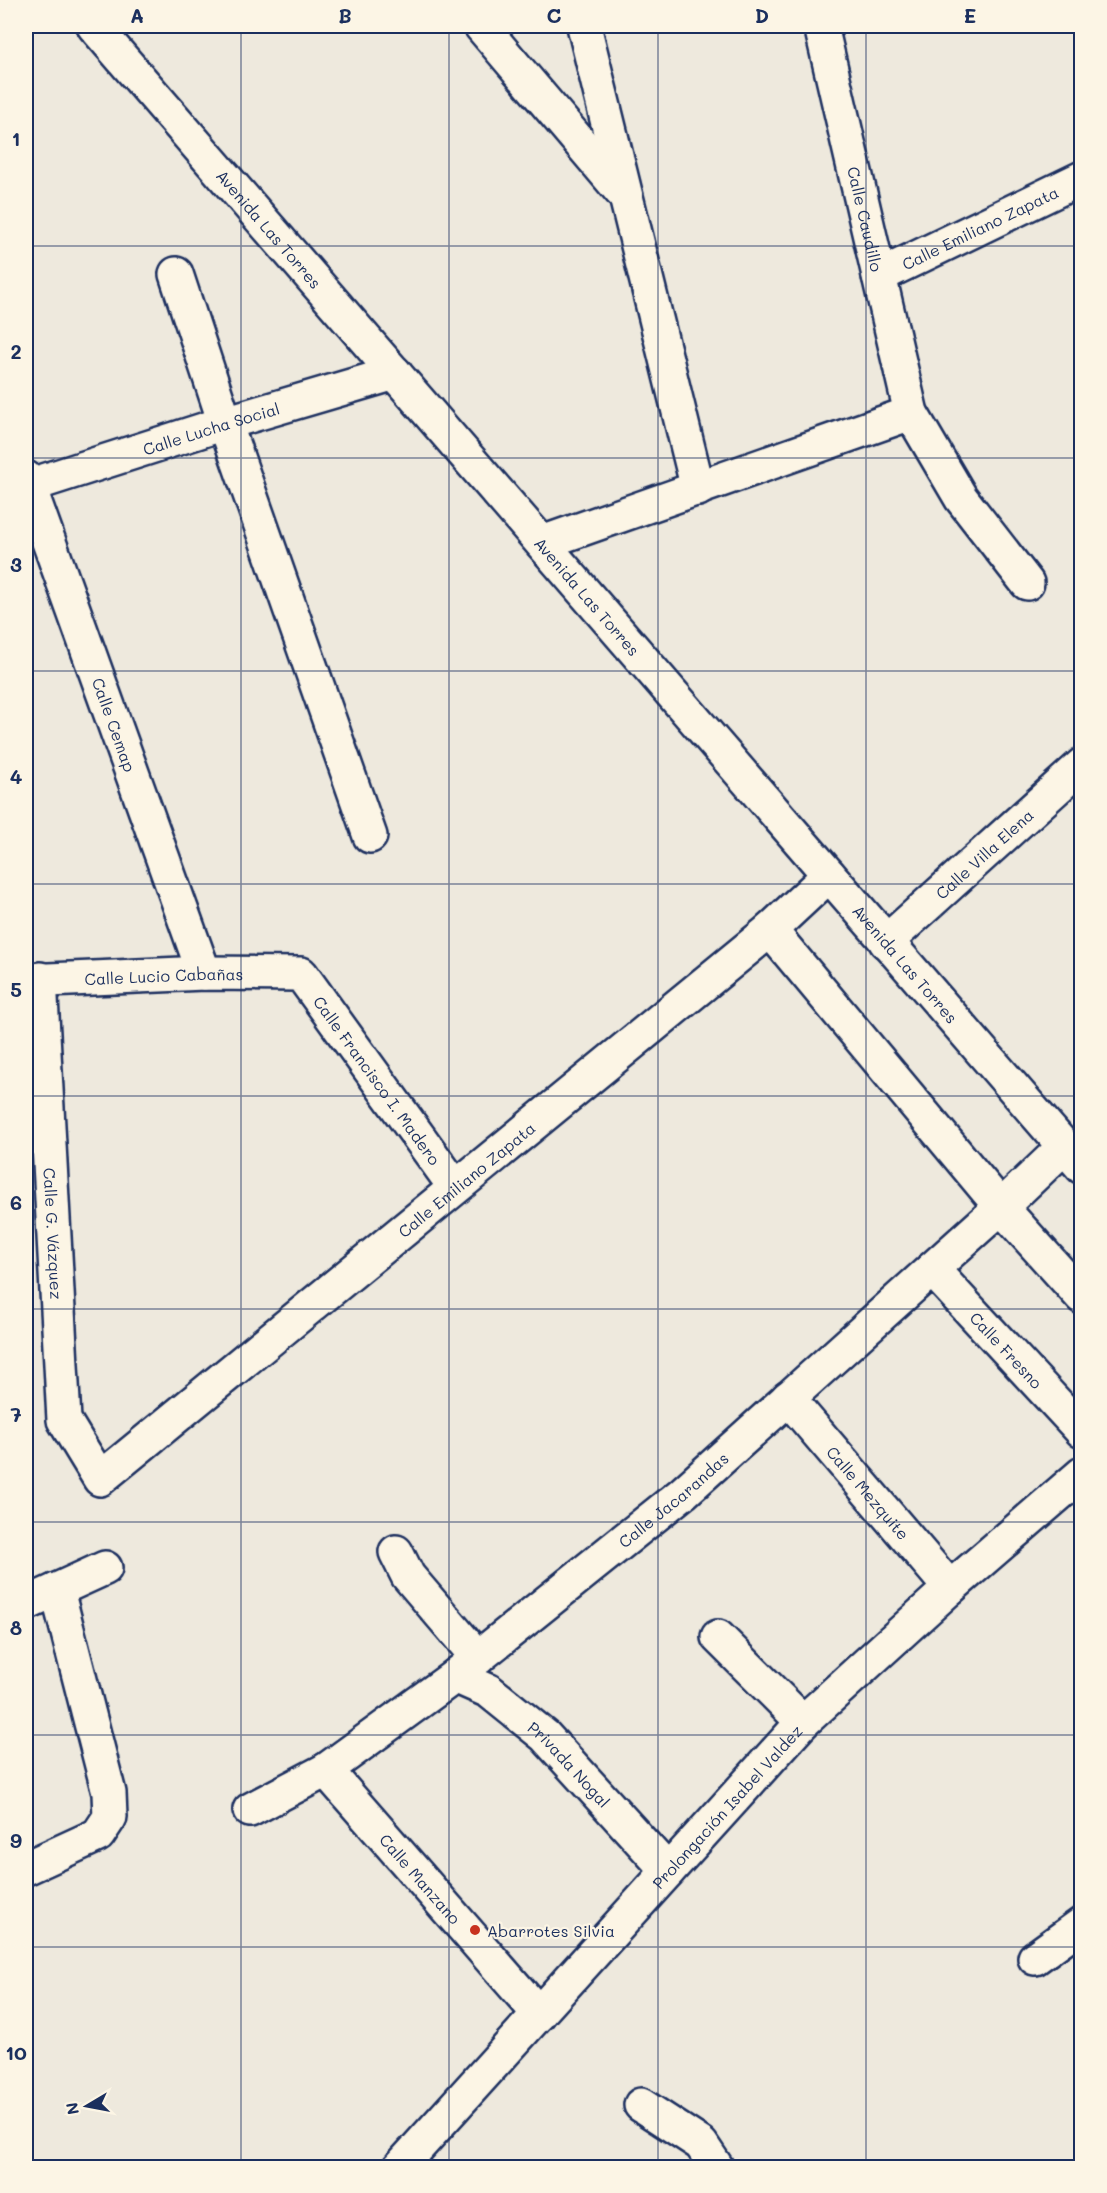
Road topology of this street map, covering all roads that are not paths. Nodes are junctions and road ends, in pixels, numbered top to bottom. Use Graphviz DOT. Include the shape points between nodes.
graph roads {
  1 [pos="94,26"];
  2 [pos="481,26"];
  3 [pos="584,26"];
  4 [pos="821,26"];
  5 [pos="1082,178"];
  6 [pos="626,197"];
  7 [pos="176,274"];
  8 [pos="879,276"];
  9 [pos="394,373"];
  10 [pos="911,413"];
  11 [pos="225,423"];
  12 [pos="27,482"];
  13 [pos="698,489"];
  14 [pos="542,543"];
  15 [pos="1028,583"];
  16 [pos="1082,765"];
  17 [pos="370,836"];
  18 [pos="829,874"];
  19 [pos="770,930"];
  20 [pos="886,942"];
  21 [pos="204,973"];
  22 [pos="301,974"];
  23 [pos="33,980"];
  24 [pos="1073,1157"];
  25 [pos="455,1186"];
  26 [pos="1000,1208"];
  27 [pos="932,1269"];
  28 [pos="1082,1297"];
  29 [pos="788,1398"];
  30 [pos="1082,1431"];
  31 [pos="1082,1474"];
  32 [pos="100,1479"];
  33 [pos="396,1552"];
  34 [pos="105,1568"];
  35 [pos="951,1588"];
  36 [pos="57,1590"];
  37 [pos="26,1604"];
  38 [pos="718,1637"];
  39 [pos="467,1667"];
  40 [pos="803,1722"];
  41 [pos="326,1770"];
  42 [pos="250,1810"];
  43 [pos="26,1868"];
  44 [pos="668,1871"];
  45 [pos="1082,1924"];
  46 [pos="1035,1958"];
  47 [pos="539,2014"];
  48 [pos="641,2104"];
  49 [pos="399,2168"];
  50 [pos="717,2168"];
  1 -- 9 [label="street, Avenida Las Torres"];
  2 -- 6 [label="street"];
  3 -- 6 [label="street"];
  4 -- 8 [label="street, Calle Caudillo"];
  5 -- 8 [label="street, Calle Emiliano Zapata"];
  6 -- 13 [label="street"];
  7 -- 11 [label="street"];
  8 -- 10 [label="street, Calle Caudillo"];
  9 -- 11 [label="street, Calle Lucha Social"];
  9 -- 14 [label="street, Avenida Las Torres"];
  10 -- 13 [label="street"];
  10 -- 15 [label="street, Calle Caudillo" via="961,498"];
  11 -- 12 [label="street, Calle Lucha Social"];
  11 -- 17 [label="street"];
  12 -- 21 [label="street, Calle Cemap"];
  13 -- 14 [label="street"];
  14 -- 18 [label="street, Avenida Las Torres"];
  16 -- 20 [label="street, Calle Villa Elena"];
  18 -- 19 [label="street, Calle Emiliano Zapata"];
  18 -- 20 [label="street, Avenida Las Torres"];
  19 -- 25 [label="street, Calle Emiliano Zapata"];
  19 -- 26 [label="street"];
  20 -- 24 [label="street, Avenida Las Torres"];
  21 -- 22 [label="street, Calle Lucio Cabañas"];
  21 -- 23 [label="street, Calle Lucio Cabañas"];
  22 -- 25 [label="street, Calle Francisco I. Madero"];
  23 -- 32 [label="street, Calle G. Vázquez" via="64,1420"];
  24 -- 26 [label="street, Calle Jacarandas"];
  25 -- 32 [label="street, Calle Emiliano Zapata"];
  26 -- 27 [label="street, Calle Jacarandas"];
  26 -- 28 [label="street"];
  27 -- 29 [label="street, Calle Jacarandas"];
  27 -- 30 [label="street, Calle Fresno"];
  29 -- 35 [label="street, Calle Mezquite"];
  29 -- 39 [label="street, Calle Jacarandas" via="683,1493"];
  31 -- 35 [label="street, Prolongación Isabel Valdez"];
  33 -- 39 [label="street"];
  34 -- 36 [label="street"];
  35 -- 40 [label="street, Prolongación Isabel Valdez"];
  36 -- 37 [label="street"];
  36 -- 43 [label="street" via="109,1793 110,1817 98,1835"];
  38 -- 40 [label="street"];
  39 -- 41 [label="street, Calle Jacarandas"];
  39 -- 44 [label="street, Privada Nogal" via="489,1691 545,1736"];
  40 -- 44 [label="street, Prolongación Isabel Valdez"];
  41 -- 42 [label="street, Calle Jacarandas"];
  41 -- 47 [label="street, Calle Manzano"];
  44 -- 47 [label="street, Prolongación Isabel Valdez"];
  45 -- 46 [label="street"];
  47 -- 49 [label="street, Prolongación Isabel Valdez"];
  48 -- 50 [label="street" via="701,2144"];
}
